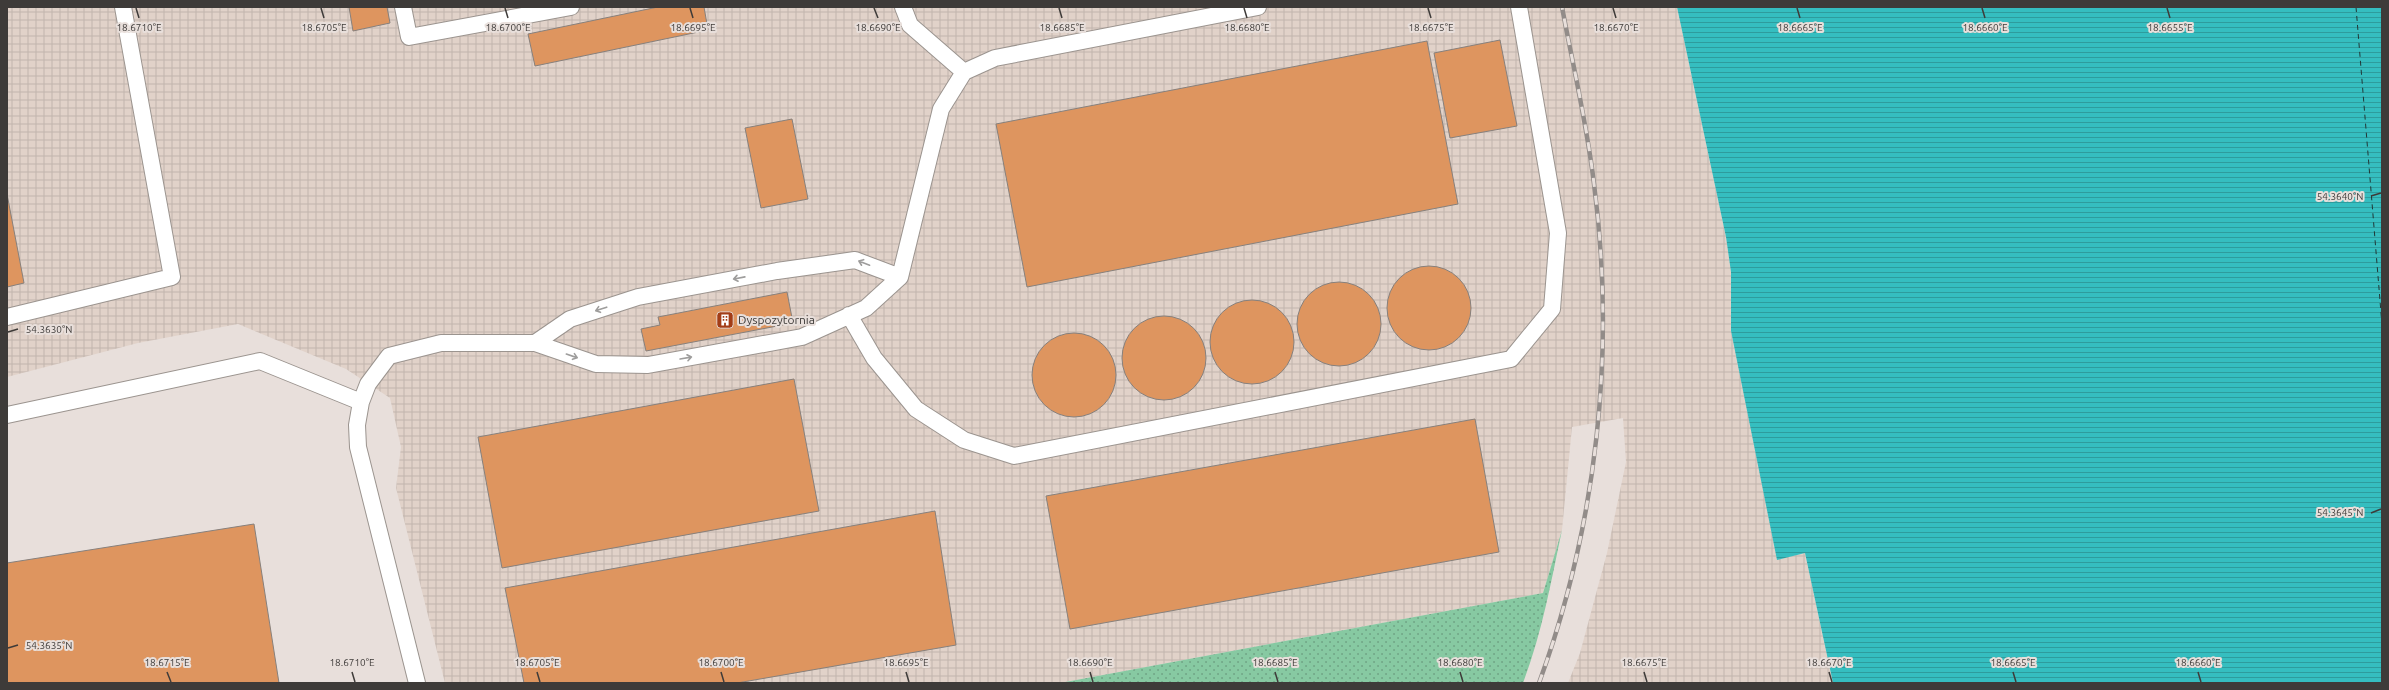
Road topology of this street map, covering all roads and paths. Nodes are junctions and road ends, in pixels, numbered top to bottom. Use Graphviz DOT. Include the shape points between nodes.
graph roads {
  1 [pos="123,7"];
  2 [pos="403,7"];
  3 [pos="571,7"];
  4 [pos="903,7"];
  5 [pos="1258,7"];
  6 [pos="1519,7"];
  7 [pos="964,72"];
  8 [pos="900,278"];
  9 [pos="849,315"];
  10 [pos="7,318"];
  11 [pos="536,343"];
  12 [pos="361,402"];
  13 [pos="7,415"];
  14 [pos="417,683"];
  1 -- 10 [label="lane" via="172,277"];
  2 -- 3 [label="lane" via="409,37"];
  4 -- 7 [label="lane" via="910,25"];
  5 -- 7 [label="lane" via="995,58"];
  6 -- 9 [label="lane" via="1558,233 1552,309 1511,359 1014,456 964,440 916,409 874,358"];
  7 -- 8 [label="lane" via="941,109"];
  8 -- 9 [label="lane" via="866,308"];
  8 -- 11 [label="lane, one-way" via="856,260 777,271 638,297 570,319"];
  11 -- 9 [label="lane, one-way" via="596,364 648,365 802,337"];
  11 -- 12 [label="lane" via="441,343 389,356 368,384"];
  12 -- 13 [label="lane" via="260,361"];
  12 -- 14 [label="lane" via="357,425 361,459"];
}
